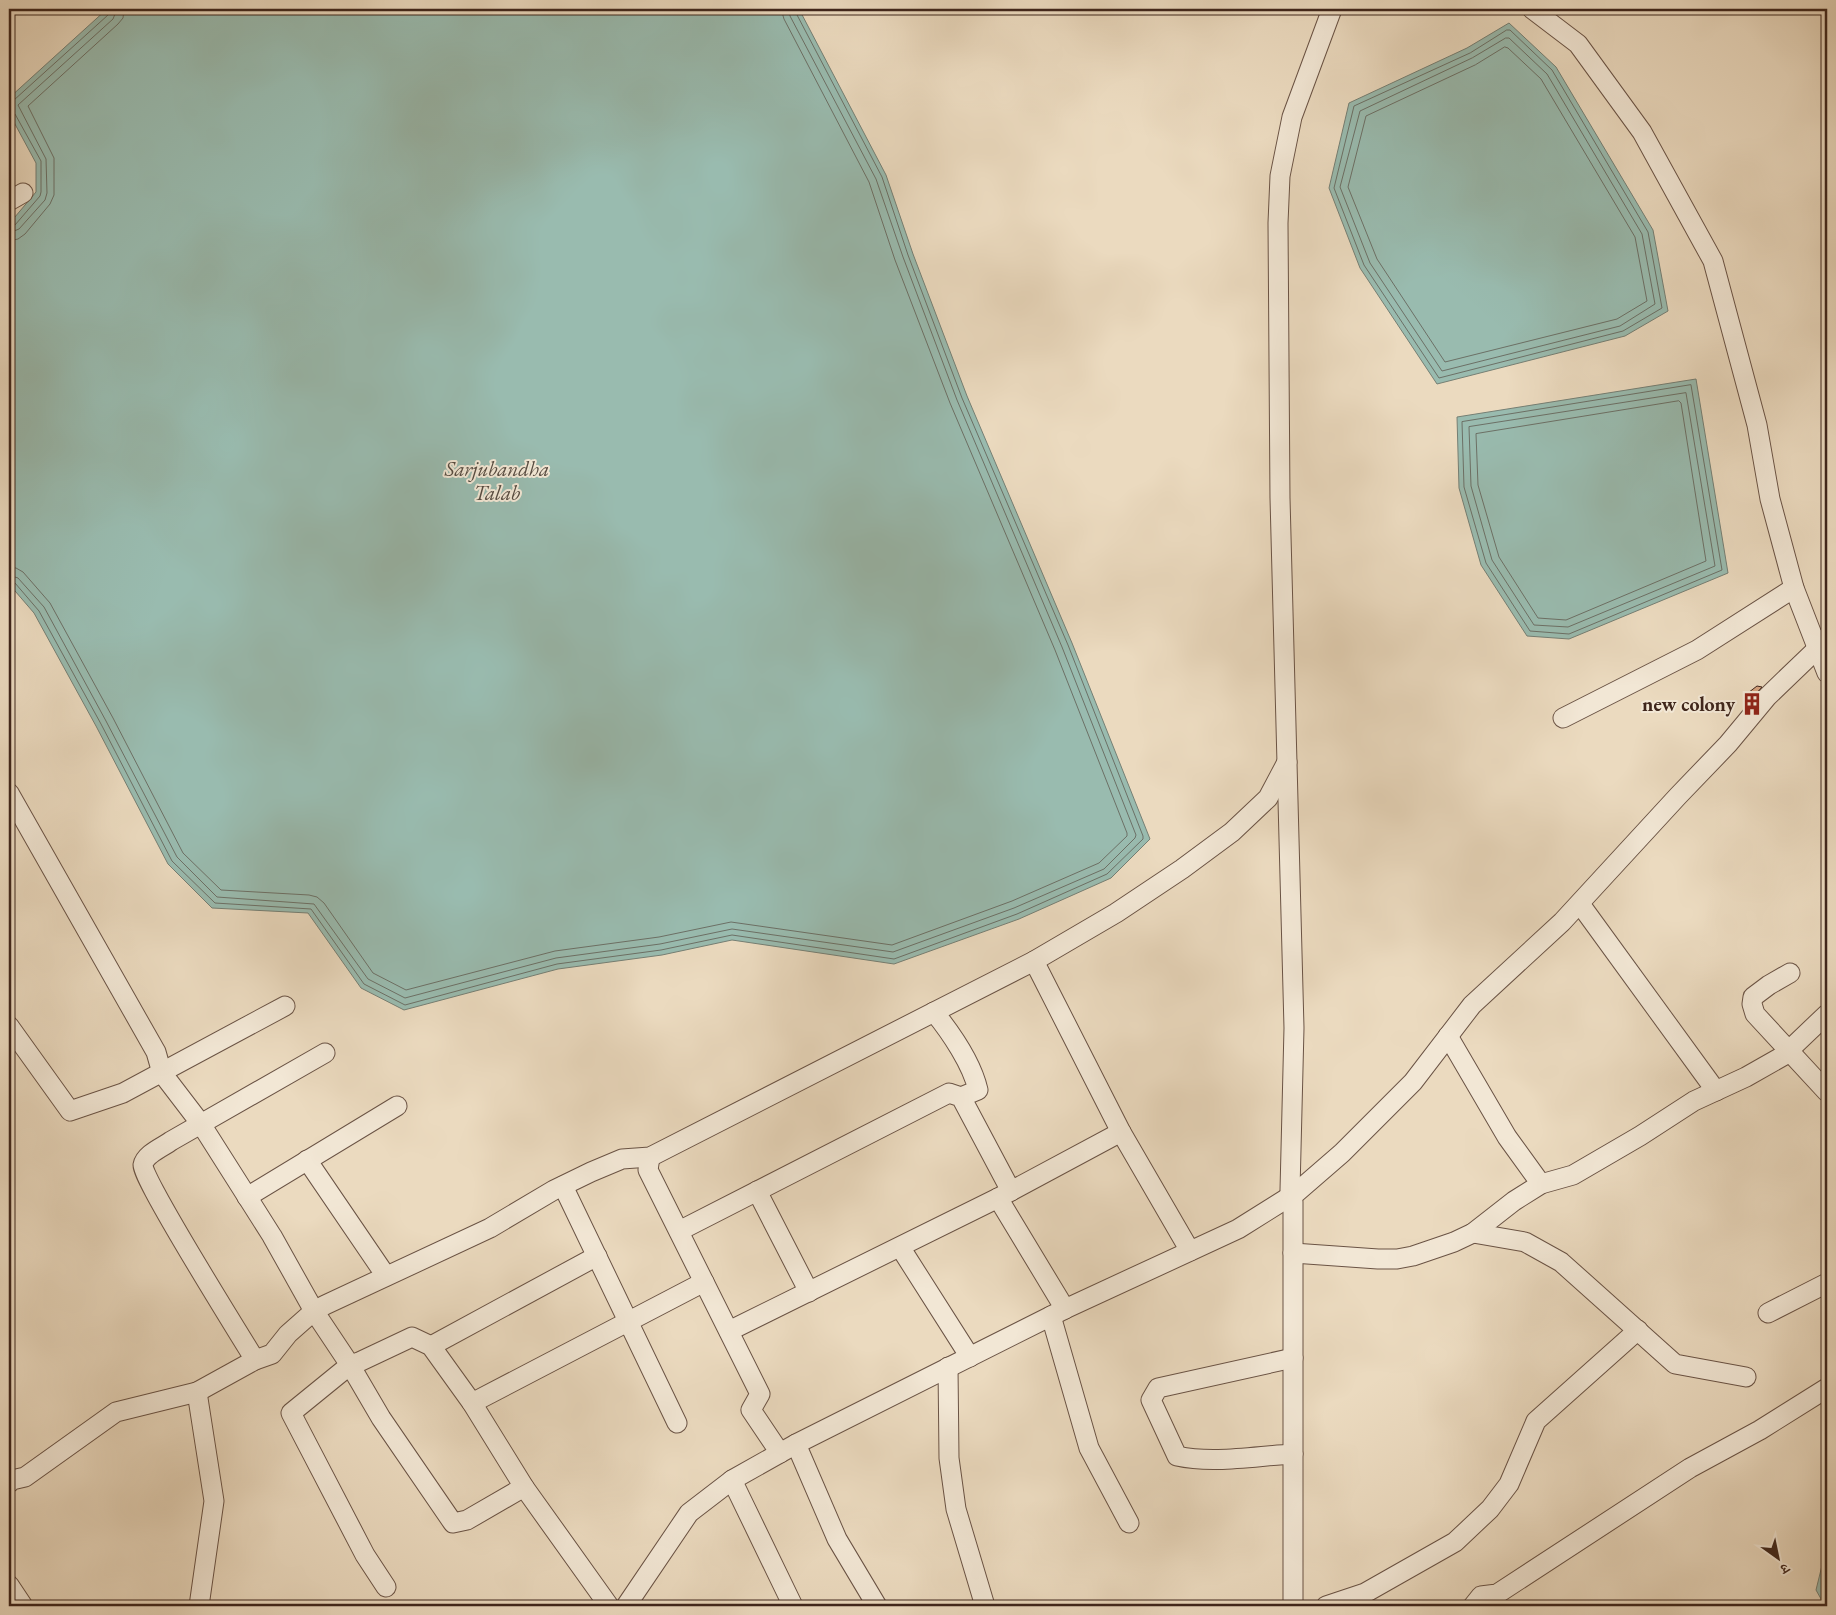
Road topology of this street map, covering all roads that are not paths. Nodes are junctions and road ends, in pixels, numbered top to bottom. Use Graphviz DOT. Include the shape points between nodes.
graph roads {
  1 [pos="1532,9"];
  2 [pos="1333,10"];
  3 [pos="1794,588"];
  4 [pos="1822,643"];
  5 [pos="1827,673"];
  6 [pos="1563,718"];
  7 [pos="1287,761"];
  8 [pos="9,793"];
  9 [pos="1580,904"];
  10 [pos="1034,961"];
  11 [pos="1790,973"];
  12 [pos="285,1006"];
  13 [pos="934,1012"];
  14 [pos="1827,1014"];
  15 [pos="9,1026"];
  16 [pos="1448,1036"];
  17 [pos="1789,1050"];
  18 [pos="326,1053"];
  19 [pos="162,1073"];
  20 [pos="1716,1091"];
  21 [pos="1827,1092"];
  22 [pos="961,1097"];
  23 [pos="397,1106"];
  24 [pos="201,1124"];
  25 [pos="1121,1132"];
  26 [pos="650,1157"];
  27 [pos="307,1160"];
  28 [pos="1541,1184"];
  29 [pos="563,1186"];
  30 [pos="757,1191"];
  31 [pos="1004,1195"];
  32 [pos="1292,1195"];
  33 [pos="247,1197"];
  34 [pos="679,1231"];
  35 [pos="1473,1233"];
  36 [pos="900,1247"];
  37 [pos="1190,1251"];
  38 [pos="1293,1253"];
  39 [pos="597,1256"];
  40 [pos="386,1276"];
  41 [pos="704,1282"];
  42 [pos="1827,1283"];
  43 [pos="809,1292"];
  44 [pos="314,1311"];
  45 [pos="1058,1312"];
  46 [pos="1768,1313"];
  47 [pos="628,1320"];
  48 [pos="1638,1330"];
  49 [pos="729,1331"];
  50 [pos="431,1346"];
  51 [pos="970,1357"];
  52 [pos="1293,1358"];
  53 [pos="254,1360"];
  54 [pos="350,1365"];
  55 [pos="948,1367"];
  56 [pos="1746,1377"];
  57 [pos="1827,1388"];
  58 [pos="197,1392"];
  59 [pos="472,1403"];
  60 [pos="677,1423"];
  61 [pos="796,1444"];
  62 [pos="780,1453"];
  63 [pos="1292,1454"];
  64 [pos="10,1479"];
  65 [pos="732,1480"];
  66 [pos="524,1487"];
  67 [pos="1129,1523"];
  68 [pos="9,1584"];
  69 [pos="386,1587"];
  70 [pos="22,1606"];
  71 [pos="199,1606"];
  72 [pos="609,1606"];
  73 [pos="626,1606"];
  74 [pos="793,1606"];
  75 [pos="877,1606"];
  76 [pos="985,1606"];
  77 [pos="1293,1606"];
  78 [pos="1326,1606"];
  79 [pos="1473,1606"];
  1 -- 3 [label="street" via="1578,44 1642,132 1713,262 1757,425 1770,500"];
  2 -- 7 [label="street" via="1292,117 1280,176 1280,498"];
  3 -- 4 [label="street"];
  3 -- 6 [label="street" via="1696,650"];
  4 -- 5 [label="street"];
  4 -- 9 [label="street" via="1767,697 1728,744"];
  7 -- 10 [label="street" via="1268,798 1232,832 1116,913"];
  7 -- 32 [label="street" via="1294,1028 1290,1153"];
  8 -- 19 [label="street" via="156,1052"];
  9 -- 16 [label="street" via="1472,1005"];
  9 -- 20 [label="street"];
  10 -- 13 [label="street"];
  10 -- 25 [label="street"];
  11 -- 17 [label="street" via="1754,997 1752,1004 1755,1014"];
  12 -- 19 [label="street"];
  13 -- 22 [label="street" via="954,1038 976,1082 978,1090"];
  13 -- 26 [label="street"];
  14 -- 17 [label="street"];
  15 -- 19 [label="street" via="70,1111 123,1092"];
  16 -- 28 [label="street" via="1507,1137"];
  16 -- 32 [label="street" via="1389,1108"];
  17 -- 20 [label="street"];
  17 -- 21 [label="street"];
  18 -- 24 [label="street"];
  19 -- 24 [label="street"];
  20 -- 28 [label="street" via="1694,1101 1573,1175"];
  22 -- 30 [label="street" via="949,1093"];
  22 -- 31 [label="street"];
  23 -- 27 [label="street"];
  24 -- 33 [label="street"];
  24 -- 53 [label="street" via="152,1154 142,1168"];
  25 -- 31 [label="street"];
  25 -- 37 [label="street"];
  26 -- 29 [label="street" via="622,1159"];
  26 -- 34 [label="street" via="648,1170"];
  27 -- 33 [label="street"];
  27 -- 40 [label="street"];
  28 -- 35 [label="street"];
  29 -- 39 [label="street"];
  29 -- 40 [label="street" via="490,1228"];
  30 -- 34 [label="street"];
  30 -- 43 [label="street"];
  31 -- 36 [label="street"];
  31 -- 45 [label="street"];
  32 -- 37 [label="street" via="1238,1229"];
  32 -- 38 [label="street"];
  33 -- 44 [label="street"];
  34 -- 41 [label="street"];
  35 -- 38 [label="street" via="1414,1256 1397,1259"];
  35 -- 48 [label="street" via="1525,1242 1561,1262"];
  36 -- 43 [label="street"];
  36 -- 51 [label="street"];
  37 -- 45 [label="street"];
  38 -- 52 [label="street"];
  39 -- 47 [label="street"];
  39 -- 50 [label="street"];
  40 -- 44 [label="street"];
  41 -- 47 [label="street"];
  41 -- 49 [label="street"];
  42 -- 46 [label="street"];
  43 -- 49 [label="street"];
  44 -- 53 [label="street" via="288,1334 272,1354"];
  44 -- 54 [label="street"];
  45 -- 51 [label="street"];
  45 -- 67 [label="street" via="1088,1448"];
  47 -- 59 [label="street"];
  47 -- 60 [label="street"];
  48 -- 56 [label="street" via="1675,1364"];
  48 -- 78 [label="street" via="1536,1421 1508,1484 1490,1509 1455,1542 1365,1594"];
  49 -- 62 [label="street" via="760,1394 751,1410"];
  50 -- 54 [label="street" via="412,1337"];
  50 -- 59 [label="street"];
  51 -- 55 [label="street"];
  52 -- 63 [label="street"];
  52 -- 63 [label="street" via="1158,1388 1152,1400 1176,1456 1220,1458"];
  53 -- 58 [label="street"];
  54 -- 66 [label="street" via="381,1418 453,1523 467,1520"];
  54 -- 69 [label="street" via="291,1413 365,1555"];
  55 -- 61 [label="street"];
  55 -- 76 [label="street" via="949,1458 956,1509"];
  57 -- 79 [label="street" via="1690,1468 1497,1594 1481,1596"];
  58 -- 64 [label="street" via="116,1412 25,1477"];
  58 -- 71 [label="street" via="214,1501"];
  59 -- 66 [label="street"];
  61 -- 62 [label="street"];
  61 -- 75 [label="street" via="837,1539"];
  62 -- 65 [label="street"];
  63 -- 77 [label="street"];
  65 -- 73 [label="street" via="689,1513"];
  65 -- 74 [label="street"];
  66 -- 72 [label="street"];
  68 -- 70 [label="street"];
}
